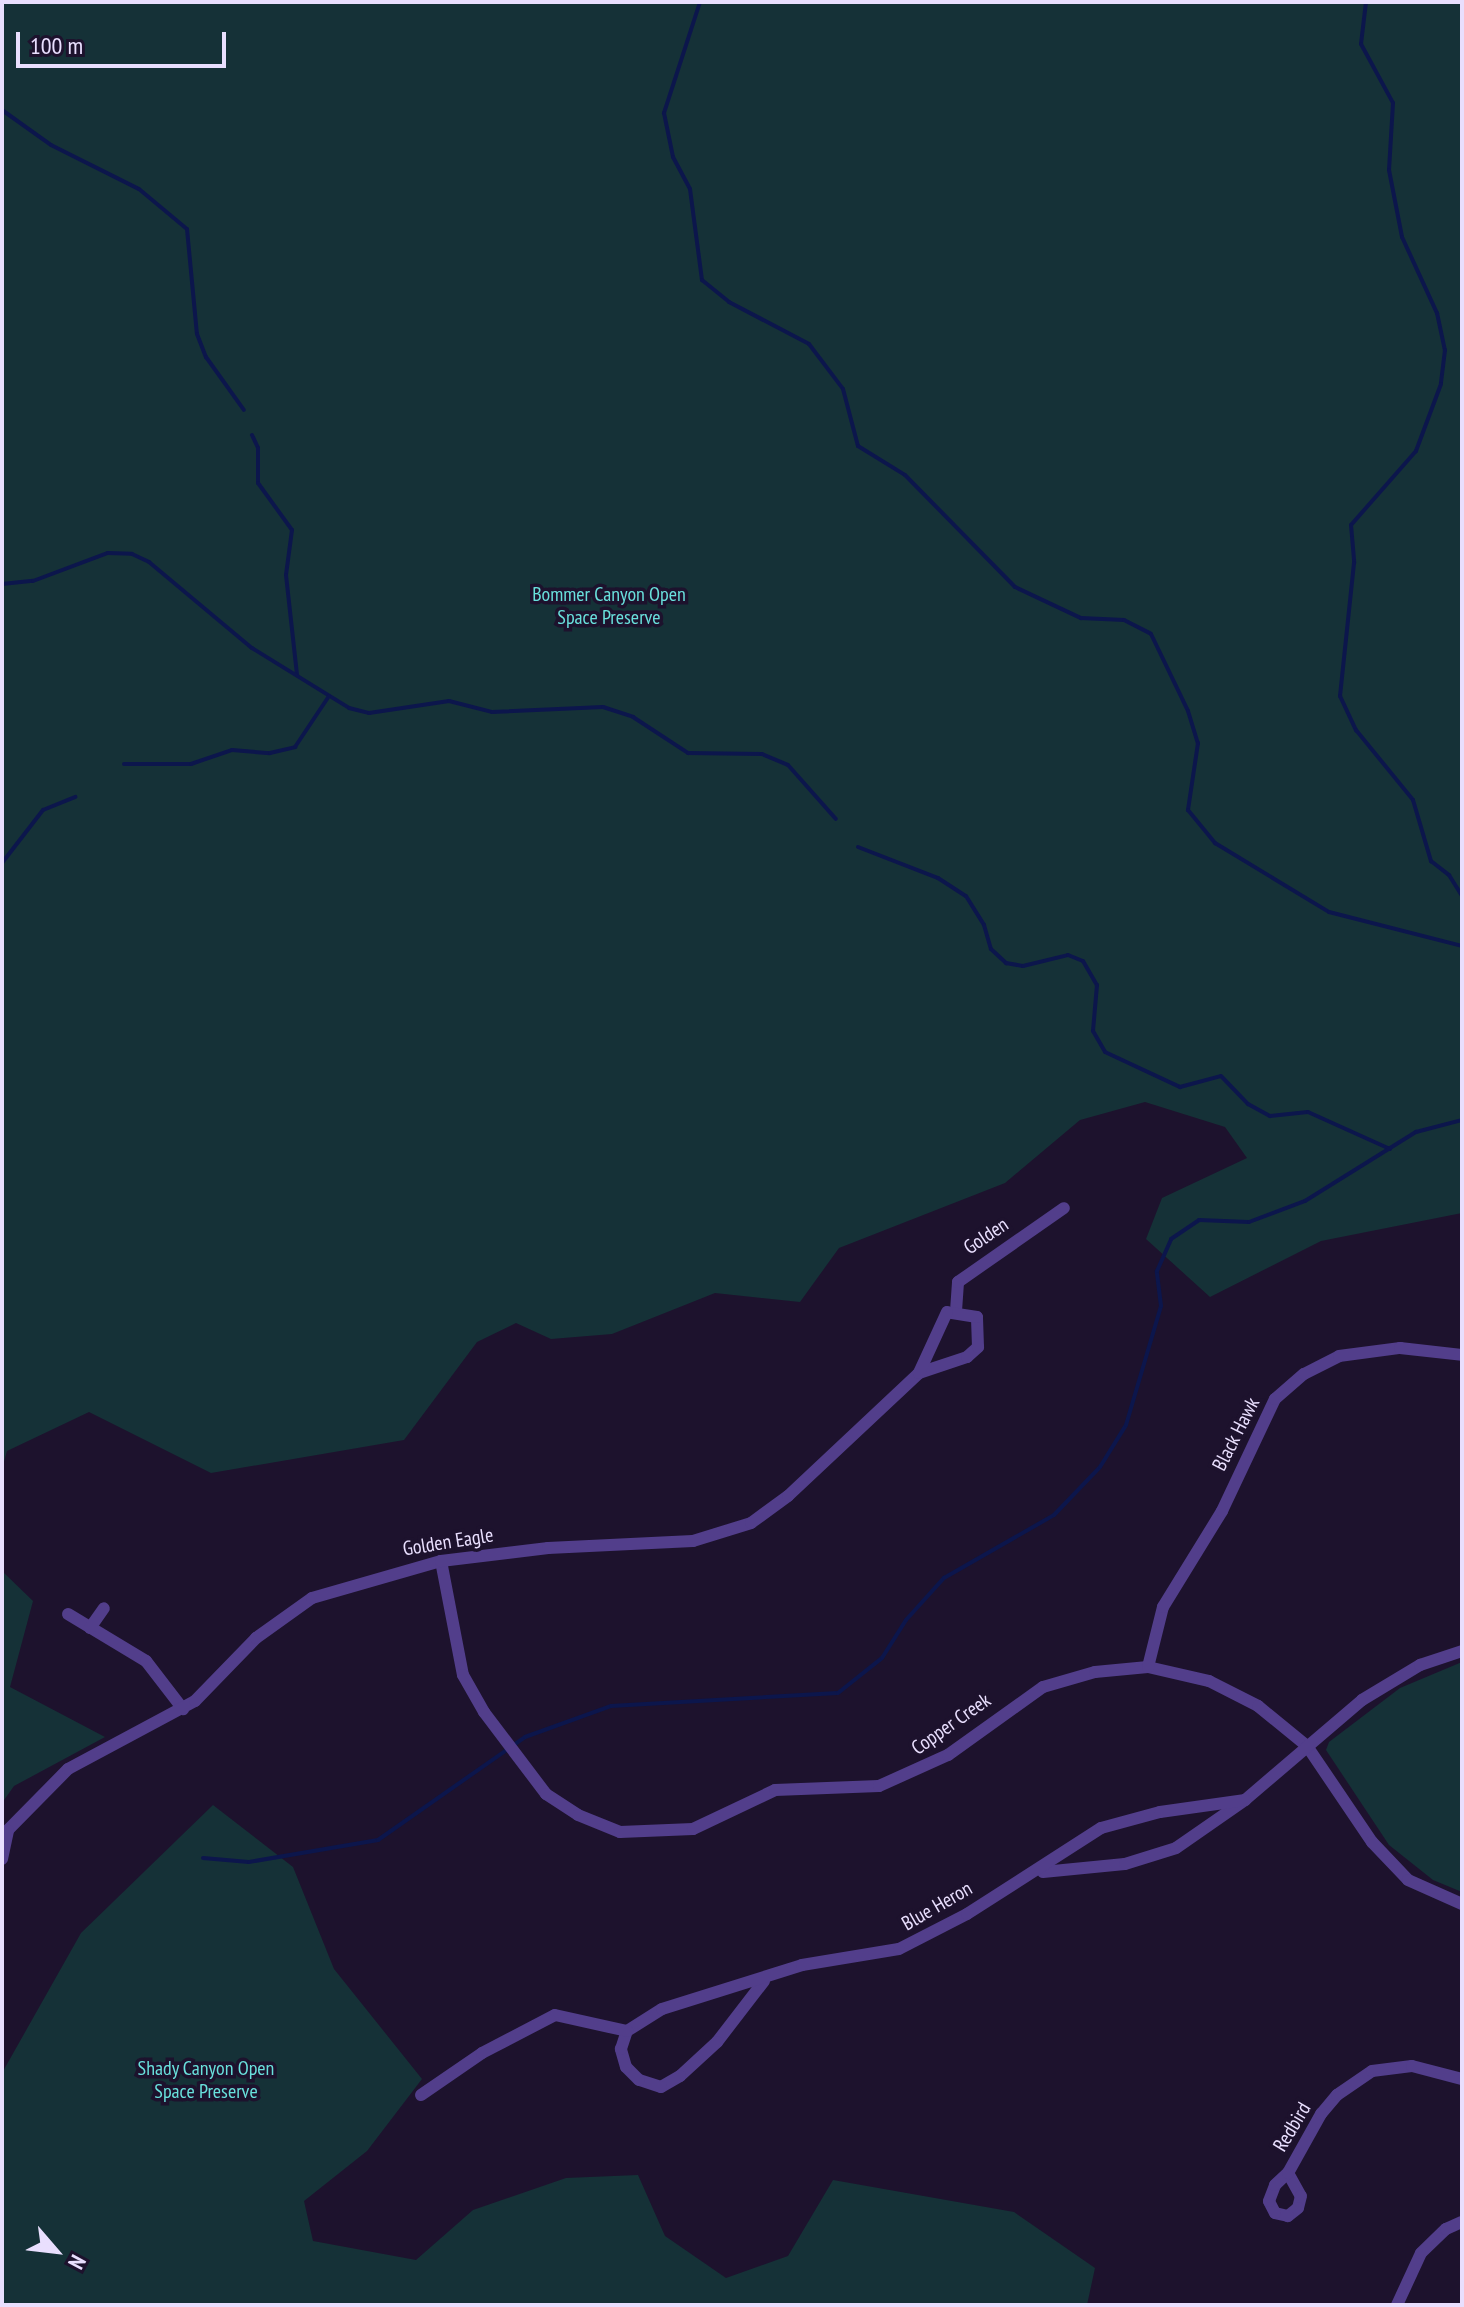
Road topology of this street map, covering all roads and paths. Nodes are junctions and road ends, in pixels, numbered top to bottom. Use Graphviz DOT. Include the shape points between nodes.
graph roads {
  1 [pos="1064,1208"];
  2 [pos="956,1311"];
  3 [pos="1462,1355"];
  4 [pos="919,1373"];
  5 [pos="441,1561"];
  6 [pos="104,1608"];
  7 [pos="68,1614"];
  8 [pos="90,1628"];
  9 [pos="1462,1651"];
  10 [pos="1148,1667"];
  11 [pos="183,1709"];
  12 [pos="1307,1746"];
  13 [pos="1245,1800"];
  14 [pos="5,1832"];
  15 [pos="2,1859"];
  16 [pos="1032,1874"];
  17 [pos="1462,1904"];
  18 [pos="764,1981"];
  19 [pos="627,2031"];
  20 [pos="1462,2079"];
  21 [pos="421,2095"];
  22 [pos="1288,2173"];
  23 [pos="1462,2222"];
  24 [pos="1397,2305"];
  1 -- 2 [label="street, Golden" via="958,1282"];
  2 -- 4 [label="street, Golden Eagle" via="947,1312 934,1332"];
  2 -- 4 [label="street, Golden Eagle" via="977,1317 978,1347 967,1357"];
  3 -- 10 [label="street, Black Hawk" via="1400,1348 1339,1356 1304,1374 1275,1399 1222,1511 1163,1607"];
  4 -- 5 [label="street, Golden Eagle" via="788,1496 751,1523 721,1535"];
  5 -- 10 [label="street, Copper Creek" via="463,1675 484,1712 546,1794 578,1815 620,1832 693,1829 775,1790 879,1786 948,1755 1043,1687 1095,1672"];
  5 -- 11 [label="street, Golden Eagle" via="372,1577 286,1613"];
  6 -- 8 [label="street"];
  7 -- 8 [label="street"];
  8 -- 11 [label="street" via="146,1661"];
  9 -- 12 [label="street, Blue Heron" via="1390,1682"];
  10 -- 12 [label="street, Copper Creek" via="1234,1691"];
  11 -- 14 [label="street, Golden Eagle" via="68,1769"];
  12 -- 13 [label="street, Blue Heron"];
  12 -- 17 [label="street, Copper Creek" via="1372,1842 1408,1880"];
  13 -- 16 [label="street, Blue Heron" via="1123,1820 1101,1828"];
  13 -- 16 [label="street, Blue Heron" via="1176,1848 1157,1855"];
  14 -- 15 [label="street, Golden Eagle"];
  16 -- 18 [label="street, Blue Heron" via="899,1949 839,1956"];
  18 -- 19 [label="street, Blue Heron" via="699,1995"];
  18 -- 19 [label="street" via="717,2042 661,2087 639,2080 626,2067 621,2049"];
  19 -- 21 [label="street" via="555,2015 482,2053"];
  20 -- 22 [label="street, Redbird" via="1412,2066 1390,2067 1354,2081 1321,2114"];
  23 -- 24 [label="street" via="1446,2229 1421,2253"];
}
